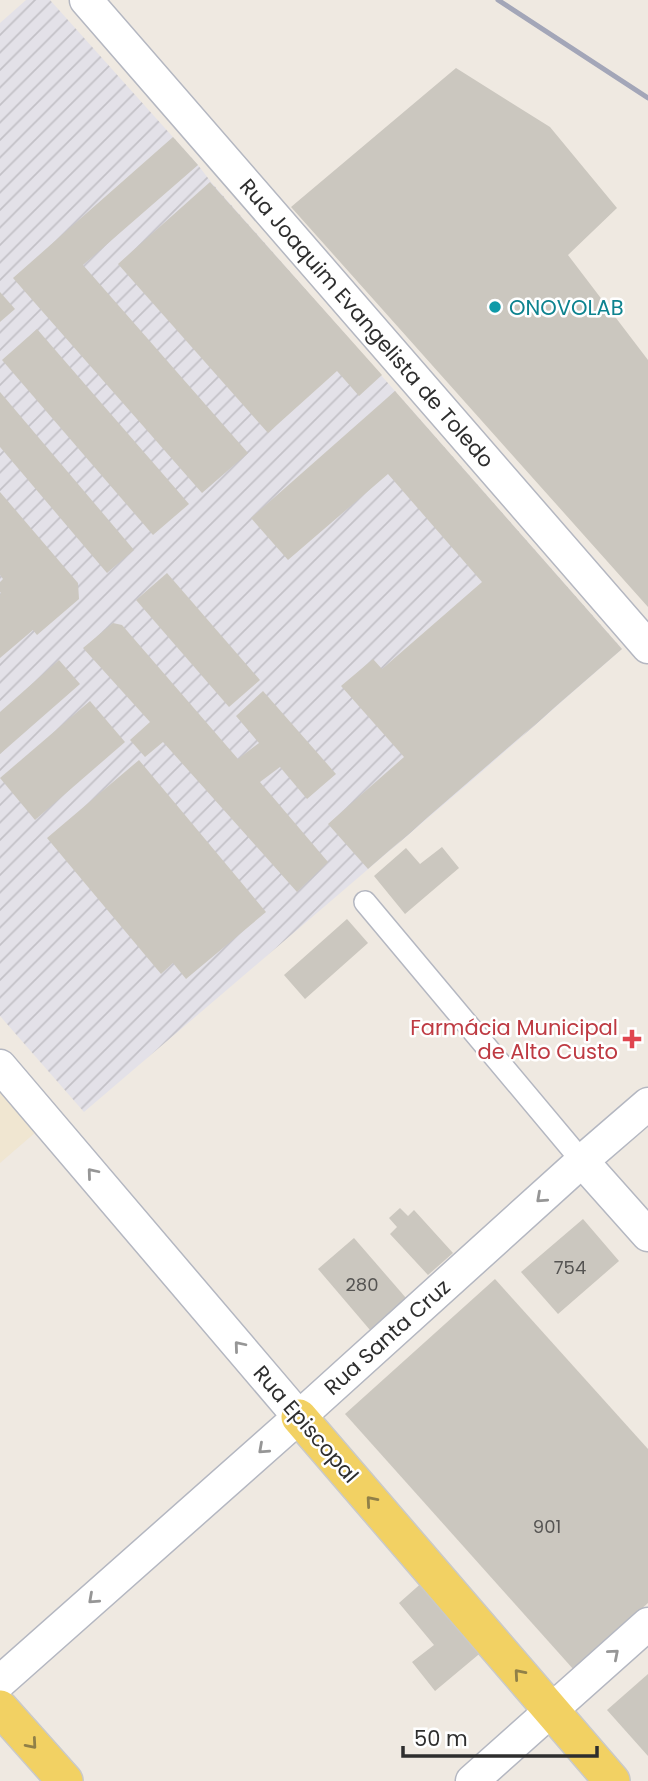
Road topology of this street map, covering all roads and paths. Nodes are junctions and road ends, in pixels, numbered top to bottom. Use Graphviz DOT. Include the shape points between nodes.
graph roads {
  1 [pos="86,0"];
  2 [pos="648,647"];
  3 [pos="365,902"];
  4 [pos="0,1066"];
  5 [pos="648,1104"];
  6 [pos="582,1161"];
  7 [pos="648,1235"];
  8 [pos="299,1417"];
  9 [pos="648,1624"];
  10 [pos="0,1682"];
  11 [pos="0,1708"];
  12 [pos="550,1710"];
  13 [pos="65,1781"];
  14 [pos="472,1781"];
  15 [pos="612,1781"];
  1 -- 2 [label="main road, Rua Joaquim Evangelista de Toledo"];
  3 -- 6 [label="street"];
  8 -- 4 [label="main road, Rua Episcopal, one-way"];
  5 -- 6 [label="main road, Rua Santa Cruz"];
  6 -- 7 [label="main road"];
  6 -- 8 [label="main road, Rua Santa Cruz, one-way"];
  8 -- 10 [label="main road, Rua Santa Cruz, one-way"];
  12 -- 8 [label="main road, Rua Episcopal, one-way"];
  12 -- 9 [label="main road, one-way"];
  11 -- 13 [label="main road, one-way"];
  12 -- 14 [label="main road"];
  12 -- 15 [label="main road, Rua Episcopal"];
}
